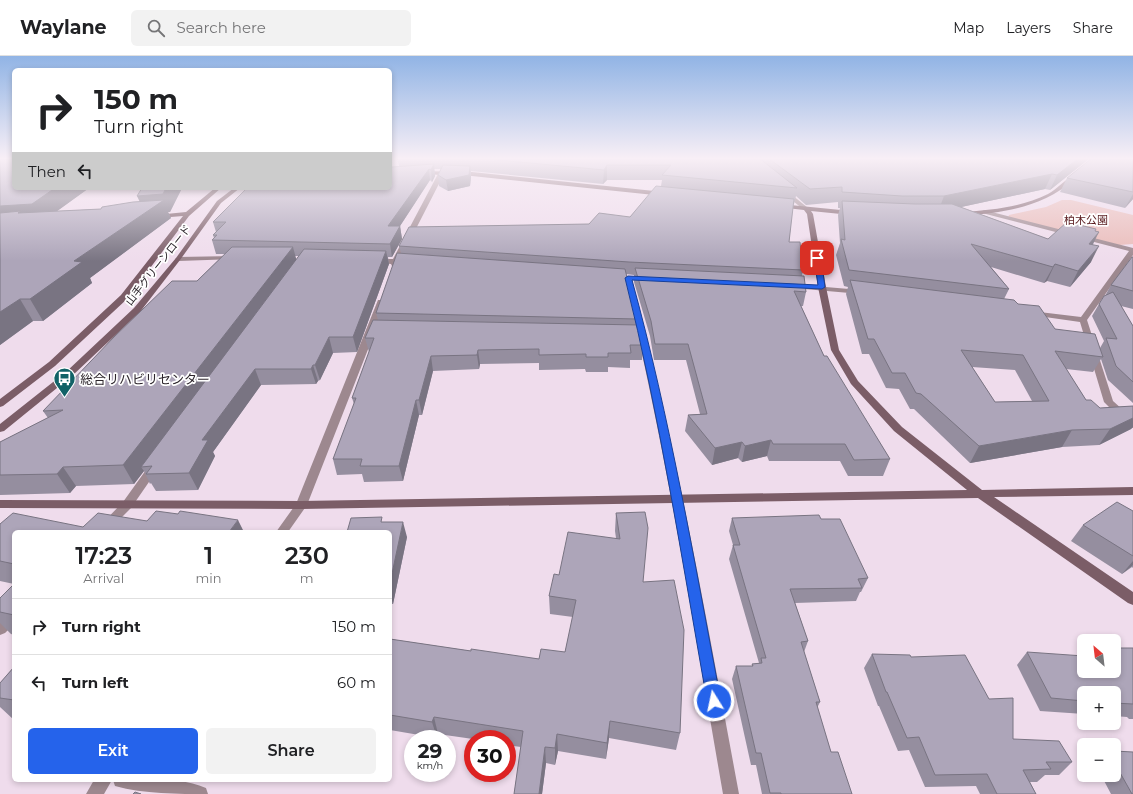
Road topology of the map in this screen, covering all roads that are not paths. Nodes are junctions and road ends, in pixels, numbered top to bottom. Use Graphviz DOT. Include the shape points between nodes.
graph roads {
  1 [pos="213,192"];
  2 [pos="231,192"];
  3 [pos="431,192"];
  4 [pos="645,192"];
  5 [pos="785,192"];
  6 [pos="1055,192"];
  7 [pos="669,195"];
  8 [pos="233,199"];
  9 [pos="219,202"];
  10 [pos="771,205"];
  11 [pos="806,209"];
  12 [pos="984,212"];
  13 [pos="858,213"];
  14 [pos="954,214"];
  15 [pos="187,215"];
  16 [pos="153,217"];
  17 [pos="1133,250"];
  18 [pos="244,258"];
  19 [pos="178,259"];
  20 [pos="365,260"];
  21 [pos="395,261"];
  22 [pos="418,263"];
  23 [pos="390,276"];
  24 [pos="605,276"];
  25 [pos="628,278"];
  26 [pos="652,279"];
  27 [pos="783,285"];
  28 [pos="822,287"];
  29 [pos="385,291"];
  30 [pos="870,293"];
  31 [pos="1020,312"];
  32 [pos="1083,320"];
  33 [pos="0,404"];
  34 [pos="1133,425"];
  35 [pos="0,429"];
  36 [pos="160,460"];
  37 [pos="1133,491"];
  38 [pos="979,493"];
  39 [pos="677,499"];
  40 [pos="0,504"];
  41 [pos="127,505"];
  42 [pos="301,506"];
  43 [pos="102,530"];
  44 [pos="283,530"];
  45 [pos="1133,599"];
  46 [pos="12,617"];
  47 [pos="0,629"];
  48 [pos="103,782"];
  49 [pos="132,782"];
  50 [pos="94,794"];
  51 [pos="200,794"];
  52 [pos="731,794"];
  1 -- 15 [label="street, 山手グリーンロード"];
  2 -- 9 [label="street, 山手グリーンロード"];
  3 -- 21 [label="street"];
  4 -- 7 [label="street"];
  5 -- 11 [label="street"];
  6 -- 12 [label="street" via="1034,201"];
  8 -- 9 [label="street"];
  9 -- 15 [label="street"];
  9 -- 19 [label="street, 山手グリーンロード"];
  10 -- 11 [label="street"];
  11 -- 13 [label="street"];
  11 -- 28 [label="street" via="810,214"];
  12 -- 14 [label="street"];
  12 -- 17 [label="street"];
  15 -- 16 [label="street"];
  15 -- 33 [label="street, 山手グリーンロード" via="124,297 52,364"];
  17 -- 32 [label="street"];
  18 -- 19 [label="street"];
  19 -- 35 [label="street, 山手グリーンロード" via="138,310 70,373"];
  20 -- 21 [label="street"];
  21 -- 22 [label="street"];
  21 -- 23 [label="street"];
  24 -- 25 [label="street"];
  25 -- 26 [label="street"];
  25 -- 39 [label="street"];
  27 -- 28 [label="street"];
  28 -- 30 [label="street"];
  28 -- 38 [label="street" via="835,350 854,382 898,429"];
  29 -- 42 [label="street" via="376,329"];
  31 -- 32 [label="street"];
  32 -- 34 [label="street" via="1109,402"];
  36 -- 41 [label="street"];
  37 -- 38 [label="street"];
  38 -- 39 [label="street"];
  38 -- 45 [label="street"];
  39 -- 42 [label="street"];
  39 -- 52 [label="street"];
  40 -- 41 [label="street"];
  41 -- 42 [label="street"];
  41 -- 43 [label="street"];
  42 -- 44 [label="street"];
  46 -- 47 [label="street"];
  48 -- 50 [label="street"];
  49 -- 51 [label="street"];
}
